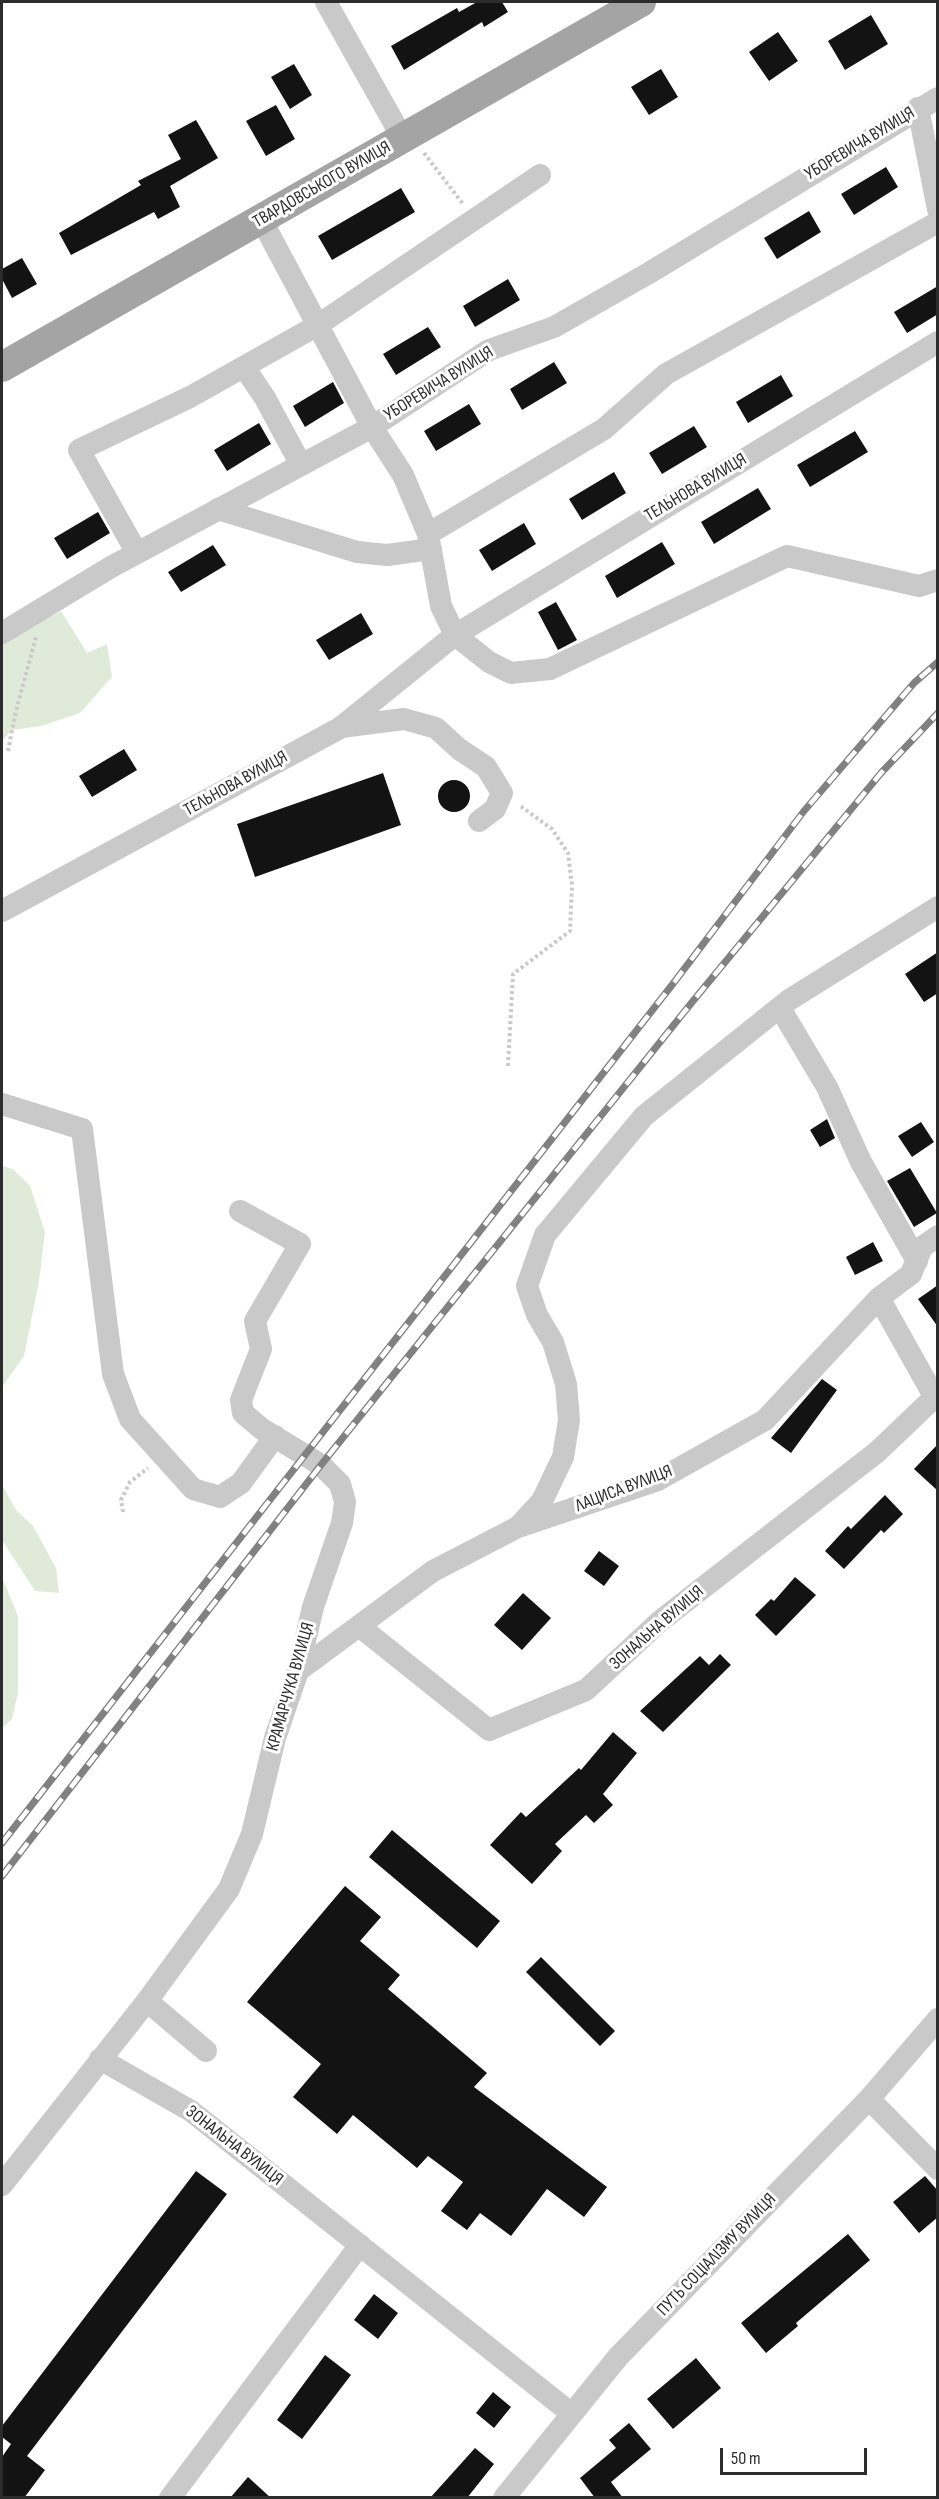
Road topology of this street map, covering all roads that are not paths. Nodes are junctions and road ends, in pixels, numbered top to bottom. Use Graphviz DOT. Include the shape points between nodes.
graph roads {
  1 [pos="326,2"];
  2 [pos="641,2"];
  3 [pos="928,103"];
  4 [pos="403,139"];
  5 [pos="540,175"];
  6 [pos="938,208"];
  7 [pos="261,219"];
  8 [pos="938,222"];
  9 [pos="318,325"];
  10 [pos="938,342"];
  11 [pos="2,367"];
  12 [pos="244,367"];
  13 [pos="372,427"];
  14 [pos="301,465"];
  15 [pos="218,509"];
  16 [pos="430,541"];
  17 [pos="137,553"];
  18 [pos="938,580"];
  19 [pos="2,633"];
  20 [pos="455,635"];
  21 [pos="340,728"];
  22 [pos="479,821"];
  23 [pos="938,907"];
  24 [pos="2,911"];
  25 [pos="780,1008"];
  26 [pos="2,1104"];
  27 [pos="240,1211"];
  28 [pos="938,1236"];
  29 [pos="916,1261"];
  30 [pos="879,1298"];
  31 [pos="936,1395"];
  32 [pos="275,1436"];
  33 [pos="518,1527"];
  34 [pos="359,1626"];
  35 [pos="298,1671"];
  36 [pos="147,2001"];
  37 [pos="938,2019"];
  38 [pos="206,2051"];
  39 [pos="100,2059"];
  40 [pos="869,2099"];
  41 [pos="938,2169"];
  42 [pos="2,2185"];
  43 [pos="360,2245"];
  44 [pos="572,2414"];
  45 [pos="170,2498"];
  46 [pos="504,2498"];
  1 -- 4 [label="street"];
  2 -- 4 [label="main road, ТВАРДОВСЬКОГО ВУЛИЦЯ"];
  3 -- 6 [label="street"];
  3 -- 13 [label="street, УБОРЕВИЧА ВУЛИЦЯ" via="650,273 564,321 489,350"];
  4 -- 7 [label="main road, ТВАРДОВСЬКОГО ВУЛИЦЯ"];
  5 -- 9 [label="street"];
  7 -- 9 [label="street"];
  7 -- 11 [label="main road, ТВАРДОВСЬКОГО ВУЛИЦЯ"];
  8 -- 16 [label="street" via="666,374 604,429"];
  9 -- 12 [label="street"];
  9 -- 13 [label="street"];
  10 -- 20 [label="street, ТЕЛЬНОВА ВУЛИЦЯ"];
  12 -- 14 [label="street"];
  12 -- 17 [label="street" via="80,450"];
  13 -- 14 [label="street, УБОРЕВИЧА ВУЛИЦЯ"];
  13 -- 16 [label="street" via="402,475"];
  14 -- 15 [label="street, УБОРЕВИЧА ВУЛИЦЯ"];
  15 -- 16 [label="street" via="357,552 387,555"];
  15 -- 17 [label="street, УБОРЕВИЧА ВУЛИЦЯ"];
  16 -- 20 [label="street" via="441,606"];
  17 -- 19 [label="street, УБОРЕВИЧА ВУЛИЦЯ"];
  18 -- 20 [label="street" via="920,586 787,556 550,669 512,673 489,662"];
  20 -- 21 [label="street, ТЕЛЬНОВА ВУЛИЦЯ"];
  21 -- 22 [label="street" via="404,719 436,728 486,767 502,793 495,809"];
  21 -- 24 [label="street, ТЕЛЬНОВА ВУЛИЦЯ"];
  23 -- 25 [label="street"];
  25 -- 29 [label="street" via="827,1087 861,1162"];
  25 -- 33 [label="street" via="644,1116 545,1235 527,1286 537,1316 554,1342 566,1384 568,1420 563,1457 542,1501"];
  26 -- 32 [label="street" via="82,1129 113,1374 130,1419 193,1489 220,1497 241,1483"];
  27 -- 32 [label="street, КРАМАРЧУКА ВУЛИЦЯ" via="300,1244 255,1321 261,1349 241,1400 243,1413"];
  28 -- 29 [label="street, ЛАЦИСА ВУЛИЦЯ" via="922,1247"];
  29 -- 30 [label="street, ЛАЦИСА ВУЛИЦЯ" via="911,1274"];
  30 -- 31 [label="street"];
  30 -- 33 [label="street, ЛАЦИСА ВУЛИЦЯ" via="765,1420 658,1480"];
  31 -- 34 [label="street, ЗОНАЛЬНА ВУЛИЦЯ" via="877,1452 659,1622 586,1690 489,1730"];
  32 -- 35 [label="street, КРАМАРЧУКА ВУЛИЦЯ" via="321,1465 340,1484 345,1502"];
  33 -- 34 [label="street, ЛАЦИСА ВУЛИЦЯ" via="433,1571"];
  34 -- 35 [label="street, ЛАЦИСА ВУЛИЦЯ"];
  35 -- 36 [label="street, КРАМАРЧУКА ВУЛИЦЯ" via="275,1738 252,1834 229,1889"];
  36 -- 38 [label="street"];
  36 -- 39 [label="street, КРАМАРЧУКА ВУЛИЦЯ"];
  37 -- 40 [label="street, ПУТЬ СОЦІАЛІЗМУ ВУЛИЦЯ"];
  39 -- 42 [label="street, КРАМАРЧУКА ВУЛИЦЯ"];
  39 -- 43 [label="street, ЗОНАЛЬНА ВУЛИЦЯ" via="191,2111"];
  40 -- 41 [label="street"];
  40 -- 44 [label="street, ПУТЬ СОЦІАЛІЗМУ ВУЛИЦЯ" via="618,2357"];
  43 -- 44 [label="street, ЗОНАЛЬНА ВУЛИЦЯ"];
  43 -- 45 [label="street"];
  44 -- 46 [label="street, ПУТЬ СОЦІАЛІЗМУ ВУЛИЦЯ"];
}
